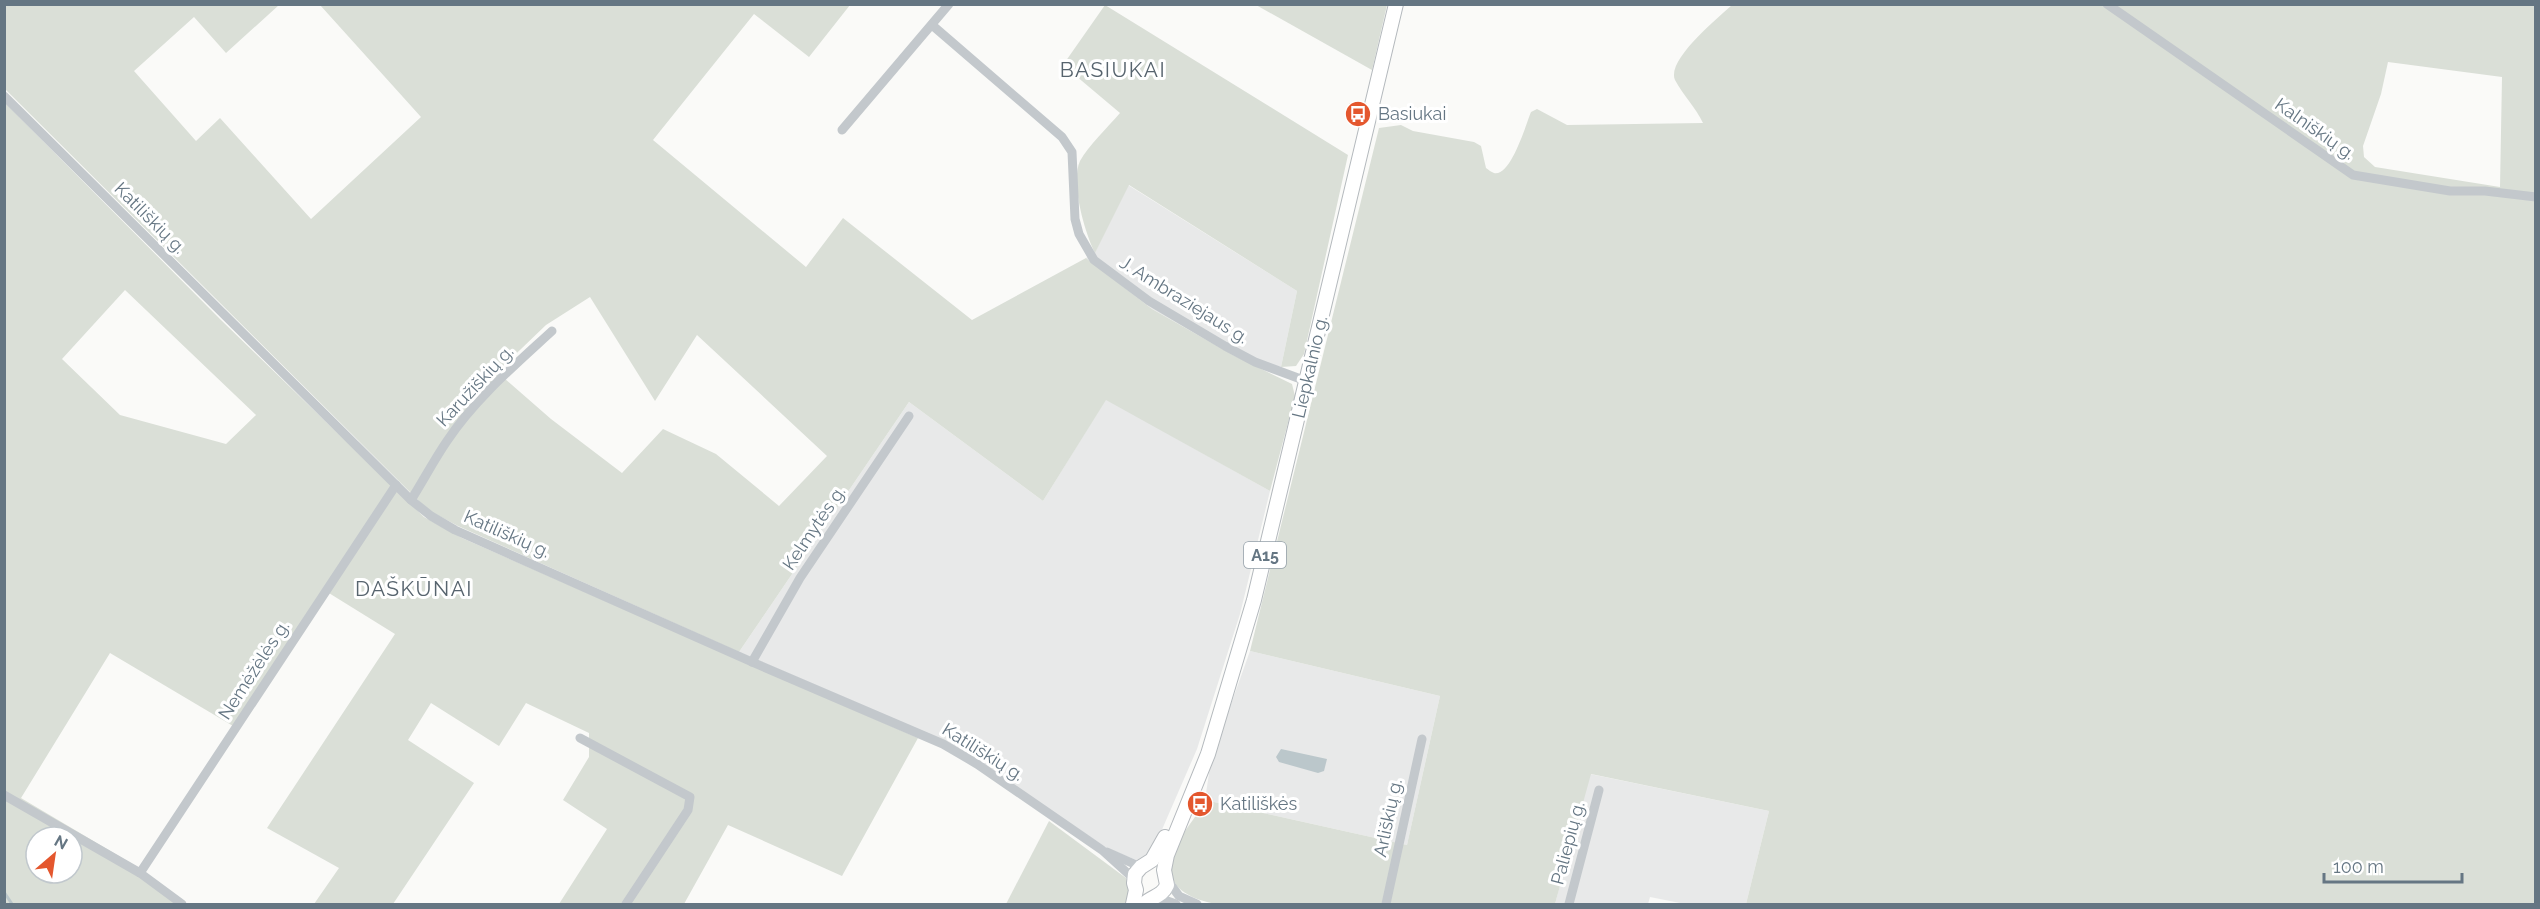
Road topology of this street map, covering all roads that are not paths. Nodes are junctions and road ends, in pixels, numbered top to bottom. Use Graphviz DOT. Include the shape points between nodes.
graph roads {
  1 [pos="949,4"];
  2 [pos="1396,4"];
  3 [pos="2107,4"];
  4 [pos="932,25"];
  5 [pos="4,96"];
  6 [pos="842,130"];
  7 [pos="2535,197"];
  8 [pos="552,331"];
  9 [pos="1306,381"];
  10 [pos="909,416"];
  11 [pos="396,485"];
  12 [pos="411,500"];
  13 [pos="752,662"];
  14 [pos="1215,727"];
  15 [pos="580,738"];
  16 [pos="1422,739"];
  17 [pos="1599,790"];
  18 [pos="4,795"];
  19 [pos="140,873"];
  20 [pos="1139,875"];
  21 [pos="1166,876"];
  22 [pos="1150,900"];
  23 [pos="182,904"];
  24 [pos="626,904"];
  25 [pos="1133,904"];
  26 [pos="1176,904"];
  27 [pos="1197,904"];
  28 [pos="1386,904"];
  29 [pos="1569,904"];
  1 -- 4 [label="street"];
  2 -- 9 [label="highway, Liepkalnio g. / A15"];
  3 -- 7 [label="street, Kalniškių g." via="2353,175 2450,191"];
  4 -- 6 [label="street"];
  4 -- 9 [label="street, J. Ambraziejaus g." via="1068,145 1072,152 1075,219 1094,260 1149,302 1216,342"];
  5 -- 11 [label="street, Katiliškių g."];
  8 -- 12 [label="street, Karužiškių g." via="499,379 462,422"];
  9 -- 14 [label="highway, Liepkalnio g. / A15" via="1254,600"];
  10 -- 13 [label="street, Kelmytės g." via="800,578"];
  11 -- 12 [label="street, Katiliškių g."];
  11 -- 19 [label="street, Nemėžėlės g."];
  12 -- 13 [label="street, Katiliškių g." via="455,530"];
  13 -- 20 [label="street, Katiliškių g." via="944,744"];
  14 -- 20 [label="highway, Liepkalnio g. / A15" via="1205,741 1162,845"];
  14 -- 21 [label="highway, Liepkalnio g. / A15" via="1167,855"];
  15 -- 24 [label="street" via="690,798 688,810"];
  16 -- 28 [label="street, Arliškių g."];
  17 -- 29 [label="street, Paliepių g."];
  18 -- 19 [label="street"];
  19 -- 23 [label="street"];
  20 -- 21 [label="highway" via="1156,865"];
  20 -- 22 [label="highway" via="1142,896"];
  20 -- 25 [label="highway, Liepkalnio g. / A15"];
  21 -- 22 [label="highway, Liepkalnio g. / A15" via="1166,889"];
  21 -- 27 [label="street" via="1179,896"];
  22 -- 26 [label="street"];
}
